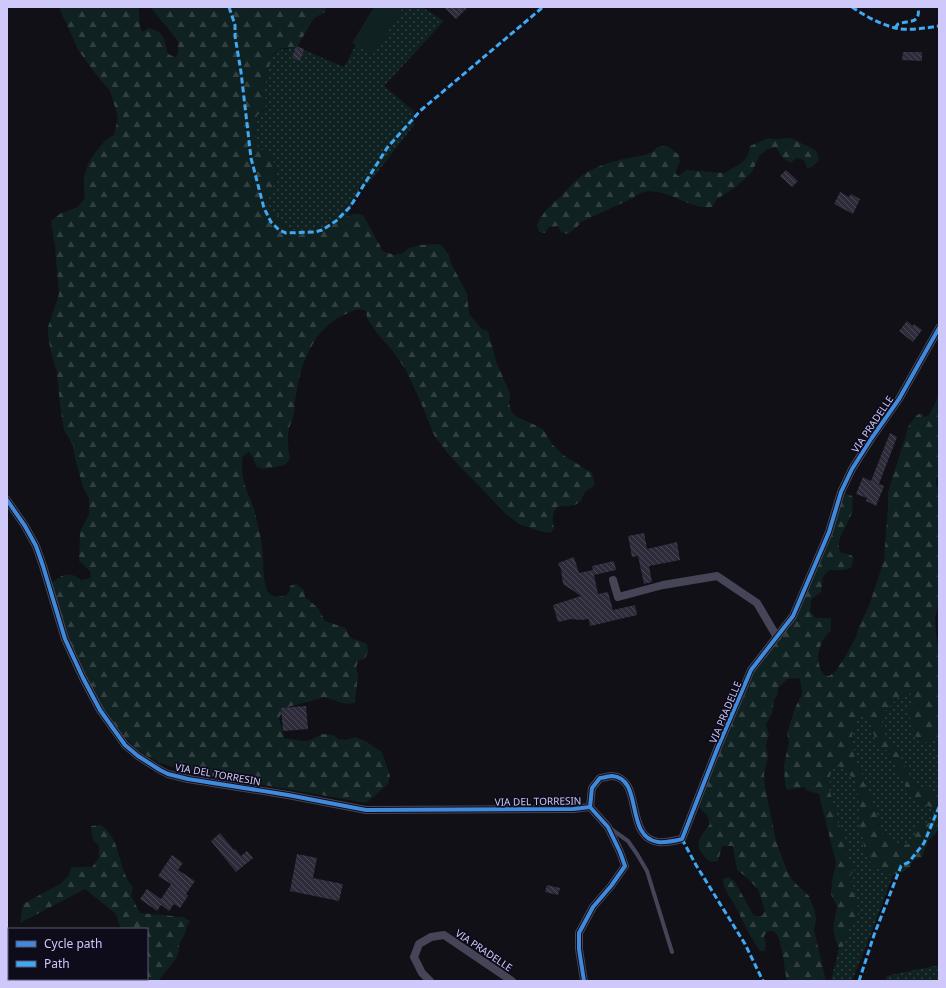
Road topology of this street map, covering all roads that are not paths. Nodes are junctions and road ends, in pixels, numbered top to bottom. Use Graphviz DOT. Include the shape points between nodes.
graph roads {
  1 [pos="939,328"];
  2 [pos="7,500"];
  3 [pos="613,580"];
  4 [pos="777,637"];
  5 [pos="590,807"];
  6 [pos="608,827"];
  7 [pos="672,952"];
  8 [pos="430,981"];
  9 [pos="512,981"];
  10 [pos="584,981"];
  1 -- 4 [label="street, VIA PRADELLE" via="899,399 852,469 841,492 829,532 793,616"];
  2 -- 5 [label="street, VIA DEL TORRESIN" via="36,546 65,639 100,710 125,745 160,770 188,779 366,810"];
  3 -- 4 [label="street" via="618,598 663,585 717,576 757,603"];
  4 -- 5 [label="street, VIA PRADELLE" via="751,670 682,839 656,842 645,837 638,824 631,790 623,780 613,776 600,778 592,788"];
  5 -- 6 [label="street"];
  6 -- 7 [label="lane" via="628,841 647,871"];
  6 -- 10 [label="street" via="625,866 593,906 579,933"];
  8 -- 9 [label="street, VIA PRADELLE" via="422,973 414,956 419,944 432,937 444,935"];
}
